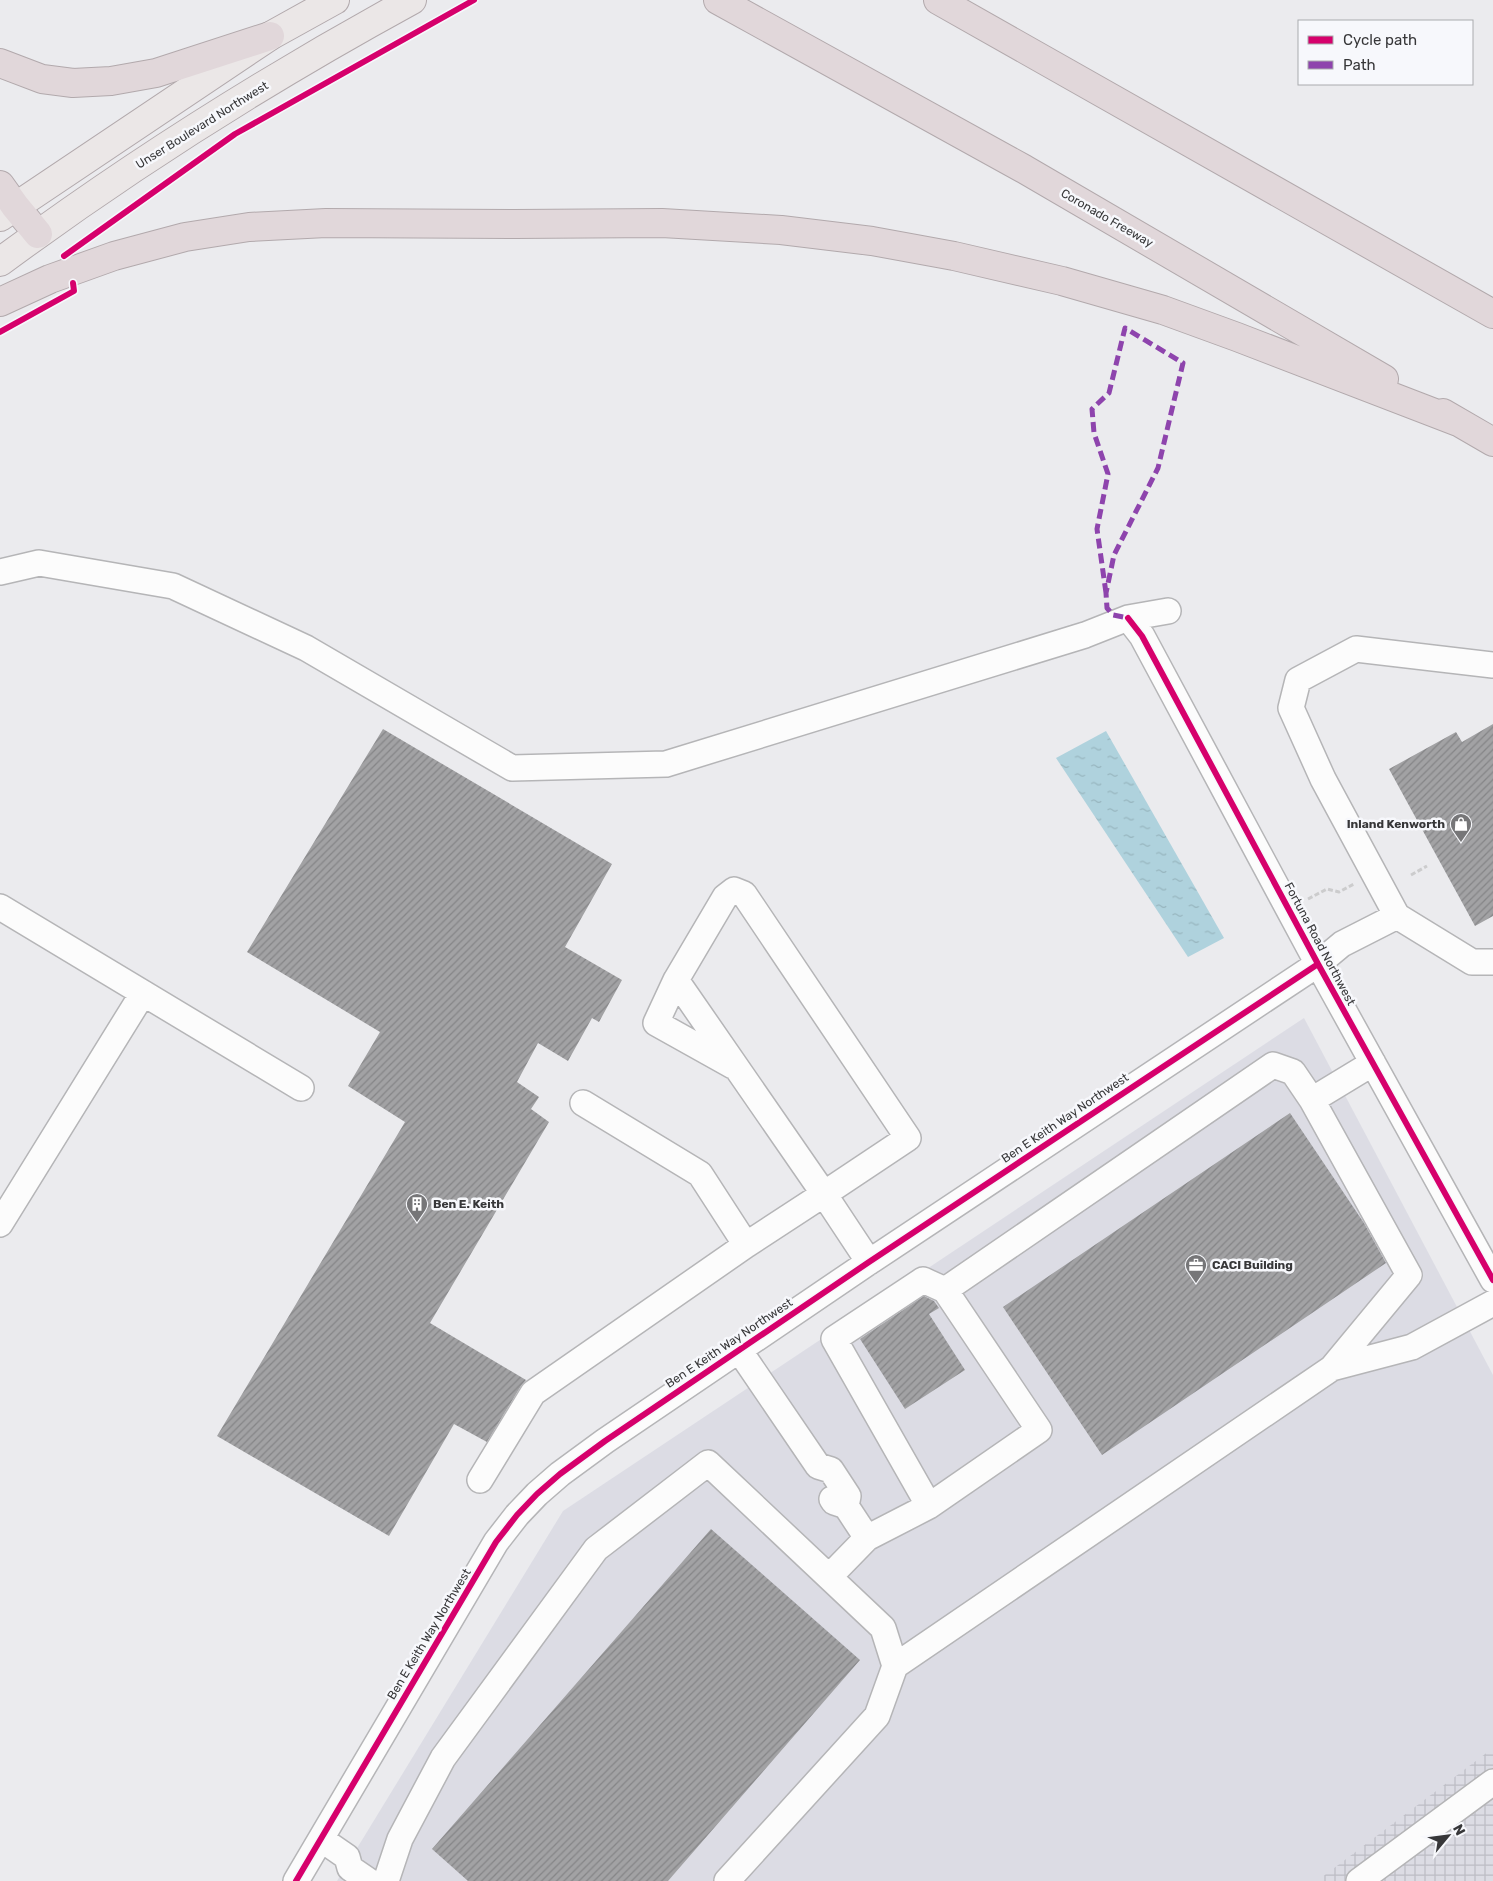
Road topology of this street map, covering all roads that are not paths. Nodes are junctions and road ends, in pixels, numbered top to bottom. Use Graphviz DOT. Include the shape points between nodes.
graph roads {
  1 [pos="335,0"];
  2 [pos="412,0"];
  3 [pos="718,0"];
  4 [pos="938,0"];
  5 [pos="270,36"];
  6 [pos="0,63"];
  7 [pos="5,203"];
  8 [pos="38,234"];
  9 [pos="0,262"];
  10 [pos="0,302"];
  11 [pos="1493,314"];
  12 [pos="1458,422"];
  13 [pos="1493,442"];
  14 [pos="0,572"];
  15 [pos="1168,611"];
  16 [pos="1128,618"];
  17 [pos="1493,665"];
  18 [pos="0,907"];
  19 [pos="1398,916"];
  20 [pos="1493,962"];
  21 [pos="1318,964"];
  22 [pos="676,980"];
  23 [pos="143,993"];
  24 [pos="1373,1063"];
  25 [pos="737,1069"];
  26 [pos="301,1088"];
  27 [pos="1312,1100"];
  28 [pos="583,1103"];
  29 [pos="824,1194"];
  30 [pos="0,1224"];
  31 [pos="746,1245"];
  32 [pos="869,1262"];
  33 [pos="1493,1280"];
  34 [pos="945,1290"];
  35 [pos="1493,1303"];
  36 [pos="738,1350"];
  37 [pos="1332,1368"];
  38 [pos="480,1480"];
  39 [pos="929,1506"];
  40 [pos="867,1538"];
  41 [pos="830,1577"];
  42 [pos="895,1666"];
  43 [pos="1493,1782"];
  44 [pos="321,1839"];
  45 [pos="296,1881"];
  46 [pos="378,1881"];
  47 [pos="727,1881"];
  48 [pos="1359,1881"];
  1 -- 5 [label="main road"];
  2 -- 8 [label="main road, Unser Boulevard Northwest" via="312,56 147,158"];
  3 -- 12 [label="highway, Coronado Freeway" via="1024,169"];
  4 -- 11 [label="highway"];
  5 -- 6 [label="highway" via="156,73 111,82 73,83 42,79"];
  5 -- 7 [label="main road"];
  7 -- 8 [label="highway"];
  8 -- 9 [label="main road, Unser Boulevard Northwest"];
  10 -- 12 [label="highway" via="50,279 114,256 185,237 249,227 326,222 662,222 781,230 872,240 1062,281 1163,310"];
  12 -- 13 [label="highway, Coronado Freeway"];
  14 -- 16 [label="street" via="40,563 173,586 306,648 512,768 666,764 1085,635"];
  15 -- 16 [label="street"];
  16 -- 21 [label="street, Fortuna Road Northwest" via="1142,636"];
  17 -- 19 [label="street" via="1356,649 1298,680 1291,708 1322,779"];
  18 -- 23 [label="street"];
  19 -- 20 [label="street" via="1472,962"];
  19 -- 21 [label="street, Ben E Keith Way Northwest" via="1342,944"];
  21 -- 24 [label="street, Fortuna Road Northwest"];
  21 -- 32 [label="street, Ben E Keith Way Northwest"];
  22 -- 25 [label="street"];
  22 -- 25 [label="street" via="656,1023"];
  22 -- 29 [label="street" via="725,897 734,890 744,894 908,1138"];
  23 -- 26 [label="street"];
  23 -- 30 [label="street"];
  24 -- 27 [label="street"];
  24 -- 33 [label="street, Fortuna Road Northwest"];
  25 -- 29 [label="street"];
  27 -- 34 [label="street" via="1293,1072 1273,1065"];
  27 -- 37 [label="street" via="1409,1275"];
  28 -- 31 [label="street" via="700,1174"];
  29 -- 31 [label="street"];
  29 -- 32 [label="street"];
  31 -- 38 [label="street" via="533,1393"];
  32 -- 36 [label="street, Ben E Keith Way Northwest"];
  34 -- 39 [label="street" via="1039,1430"];
  34 -- 39 [label="street" via="923,1280 834,1339"];
  35 -- 37 [label="street" via="1412,1347"];
  36 -- 40 [label="street" via="818,1466 817,1476 834,1502 846,1506"];
  36 -- 44 [label="street, Ben E Keith Way Northwest" via="560,1474 517,1515 496,1542"];
  37 -- 42 [label="street"];
  39 -- 40 [label="street"];
  40 -- 41 [label="street"];
  41 -- 42 [label="street" via="883,1628"];
  41 -- 46 [label="street" via="708,1463 596,1549 443,1758"];
  42 -- 47 [label="street" via="877,1716"];
  43 -- 48 [label="street"];
  44 -- 45 [label="street, Ben E Keith Way Northwest"];
  44 -- 46 [label="street" via="347,1858 350,1868"];
}
